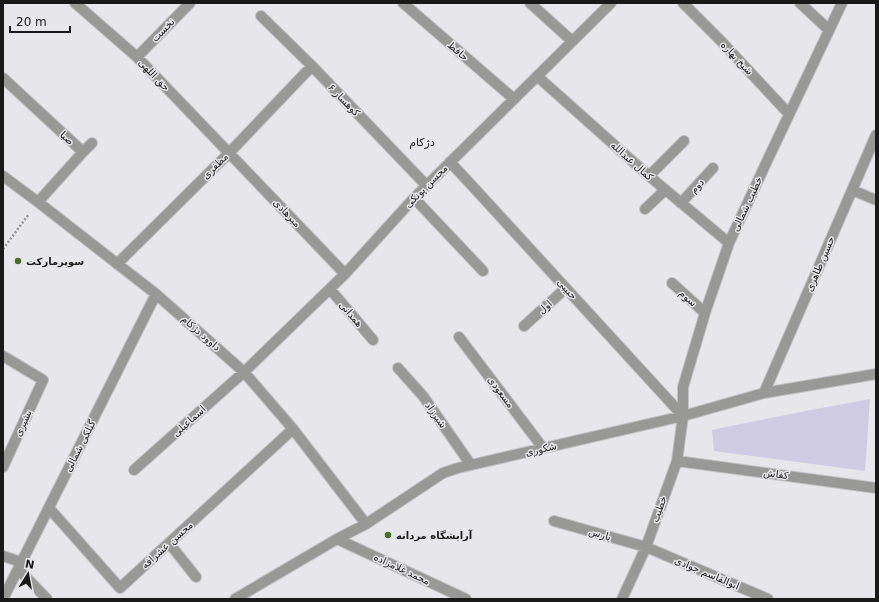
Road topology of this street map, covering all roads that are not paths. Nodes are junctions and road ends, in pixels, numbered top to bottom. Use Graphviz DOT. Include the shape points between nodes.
graph roads {
  1 [pos="75,3"];
  2 [pos="190,3"];
  3 [pos="403,3"];
  4 [pos="530,3"];
  5 [pos="611,3"];
  6 [pos="683,3"];
  7 [pos="800,3"];
  8 [pos="842,3"];
  9 [pos="261,16"];
  10 [pos="829,30"];
  11 [pos="572,41"];
  12 [pos="137,57"];
  13 [pos="312,66"];
  14 [pos="537,76"];
  15 [pos="3,78"];
  16 [pos="514,99"];
  17 [pos="790,114"];
  18 [pos="876,135"];
  19 [pos="684,141"];
  20 [pos="92,143"];
  21 [pos="83,152"];
  22 [pos="229,153"];
  23 [pos="450,162"];
  24 [pos="713,168"];
  25 [pos="3,176"];
  26 [pos="649,176"];
  27 [pos="426,185"];
  28 [pos="666,190"];
  29 [pos="852,190"];
  30 [pos="414,198"];
  31 [pos="876,200"];
  32 [pos="38,202"];
  33 [pos="681,203"];
  34 [pos="645,209"];
  35 [pos="729,243"];
  36 [pos="116,264"];
  37 [pos="483,272"];
  38 [pos="345,274"];
  39 [pos="672,283"];
  40 [pos="566,288"];
  41 [pos="330,289"];
  42 [pos="156,294"];
  43 [pos="705,313"];
  44 [pos="524,326"];
  45 [pos="459,336"];
  46 [pos="373,340"];
  47 [pos="3,356"];
  48 [pos="398,368"];
  49 [pos="244,372"];
  50 [pos="876,374"];
  51 [pos="764,392"];
  52 [pos="683,416"];
  53 [pos="293,429"];
  54 [pos="543,448"];
  55 [pos="677,461"];
  56 [pos="470,465"];
  57 [pos="3,467"];
  58 [pos="134,470"];
  59 [pos="876,488"];
  60 [pos="49,508"];
  61 [pos="554,521"];
  62 [pos="366,524"];
  63 [pos="337,539"];
  64 [pos="169,544"];
  65 [pos="646,547"];
  66 [pos="3,556"];
  67 [pos="20,566"];
  68 [pos="196,577"];
  69 [pos="3,599"];
  70 [pos="47,599"];
  71 [pos="235,599"];
  72 [pos="466,599"];
  73 [pos="622,599"];
  74 [pos="766,599"];
  1 -- 12 [label="street, حق اللهی"];
  2 -- 12 [label="street, نخست"];
  3 -- 16 [label="street, حافظ"];
  4 -- 11 [label="street"];
  5 -- 11 [label="street, محسن پونکی"];
  6 -- 17 [label="street, شیخ بهاره"];
  7 -- 10 [label="street"];
  8 -- 10 [label="street, خطیب شمالی"];
  9 -- 13 [label="street, کوهسار ۶"];
  10 -- 17 [label="street, خطیب شمالی"];
  11 -- 14 [label="street, محسن پونکی"];
  12 -- 22 [label="street, حق اللهی"];
  13 -- 22 [label="street, مظفری"];
  13 -- 27 [label="street, کوهسار ۶"];
  14 -- 16 [label="street, محسن پونکی"];
  14 -- 26 [label="street, کمال عبدالله"];
  15 -- 21 [label="street, صبا"];
  16 -- 23 [label="street, محسن پونکی"];
  17 -- 35 [label="street, خطیب شمالی"];
  18 -- 29 [label="street, حسین طاهری"];
  19 -- 26 [label="street"];
  20 -- 21 [label="street"];
  21 -- 32 [label="street, صبا"];
  22 -- 36 [label="street, مظفری"];
  22 -- 38 [label="street, میرهادی"];
  23 -- 27 [label="street, محسن پونکی"];
  23 -- 40 [label="street, حبیبی"];
  24 -- 33 [label="street, دوم"];
  25 -- 32 [label="street, داوود دژکام"];
  26 -- 28 [label="street, کمال عبدالله"];
  27 -- 30 [label="street, محسن پونکی"];
  28 -- 33 [label="street, کمال عبدالله"];
  28 -- 34 [label="street"];
  29 -- 31 [label="street"];
  29 -- 51 [label="street, حسین طاهری"];
  30 -- 37 [label="street"];
  30 -- 38 [label="street, محسن پونکی"];
  32 -- 36 [label="street, داوود دژکام"];
  33 -- 35 [label="street, کمال عبدالله"];
  35 -- 43 [label="street, خطیب شمالی"];
  36 -- 42 [label="street, داوود دژکام"];
  38 -- 41 [label="street, محسن پونکی"];
  39 -- 43 [label="street, سوم"];
  40 -- 44 [label="street, اول"];
  40 -- 52 [label="street, حبیبی"];
  41 -- 46 [label="street, همدانی"];
  41 -- 49 [label="street, محسن پونکی"];
  42 -- 49 [label="street, داوود دژکام"];
  42 -- 60 [label="street, گيلکی شمالی"];
  43 -- 52 [label="street, خطیب شمالی" via="683,387"];
  45 -- 54 [label="street, مسعودی"];
  47 -- 57 [label="street, بشیری" via="42,380"];
  48 -- 56 [label="street, شیرزاد" via="423,396"];
  49 -- 53 [label="street, داوود دژکام"];
  49 -- 58 [label="street, اسماعیلی"];
  50 -- 51 [label="street, شکوری"];
  51 -- 52 [label="street, شکوری"];
  52 -- 54 [label="street, شکوری"];
  52 -- 55 [label="street, خطیب"];
  53 -- 62 [label="street, داوود دژکام"];
  53 -- 64 [label="street, محسن عشرافه"];
  54 -- 56 [label="street, شکوری"];
  55 -- 59 [label="street, کفاش"];
  55 -- 65 [label="street, خطیب"];
  56 -- 62 [label="street, شکوری" via="443,473"];
  60 -- 64 [label="street, محسن عشرافه" via="120,588"];
  60 -- 67 [label="street, گيلکی شمالی"];
  61 -- 65 [label="street, پارس"];
  62 -- 63 [label="street, شکوری"];
  63 -- 71 [label="street, شکوری"];
  63 -- 72 [label="street, محمد غلامزاده"];
  64 -- 68 [label="street"];
  65 -- 73 [label="street, خطیب"];
  65 -- 74 [label="street, ابوالقاسم جوادی"];
  66 -- 67 [label="street"];
  67 -- 69 [label="street, گيلکی شمالی"];
  67 -- 70 [label="street"];
}
